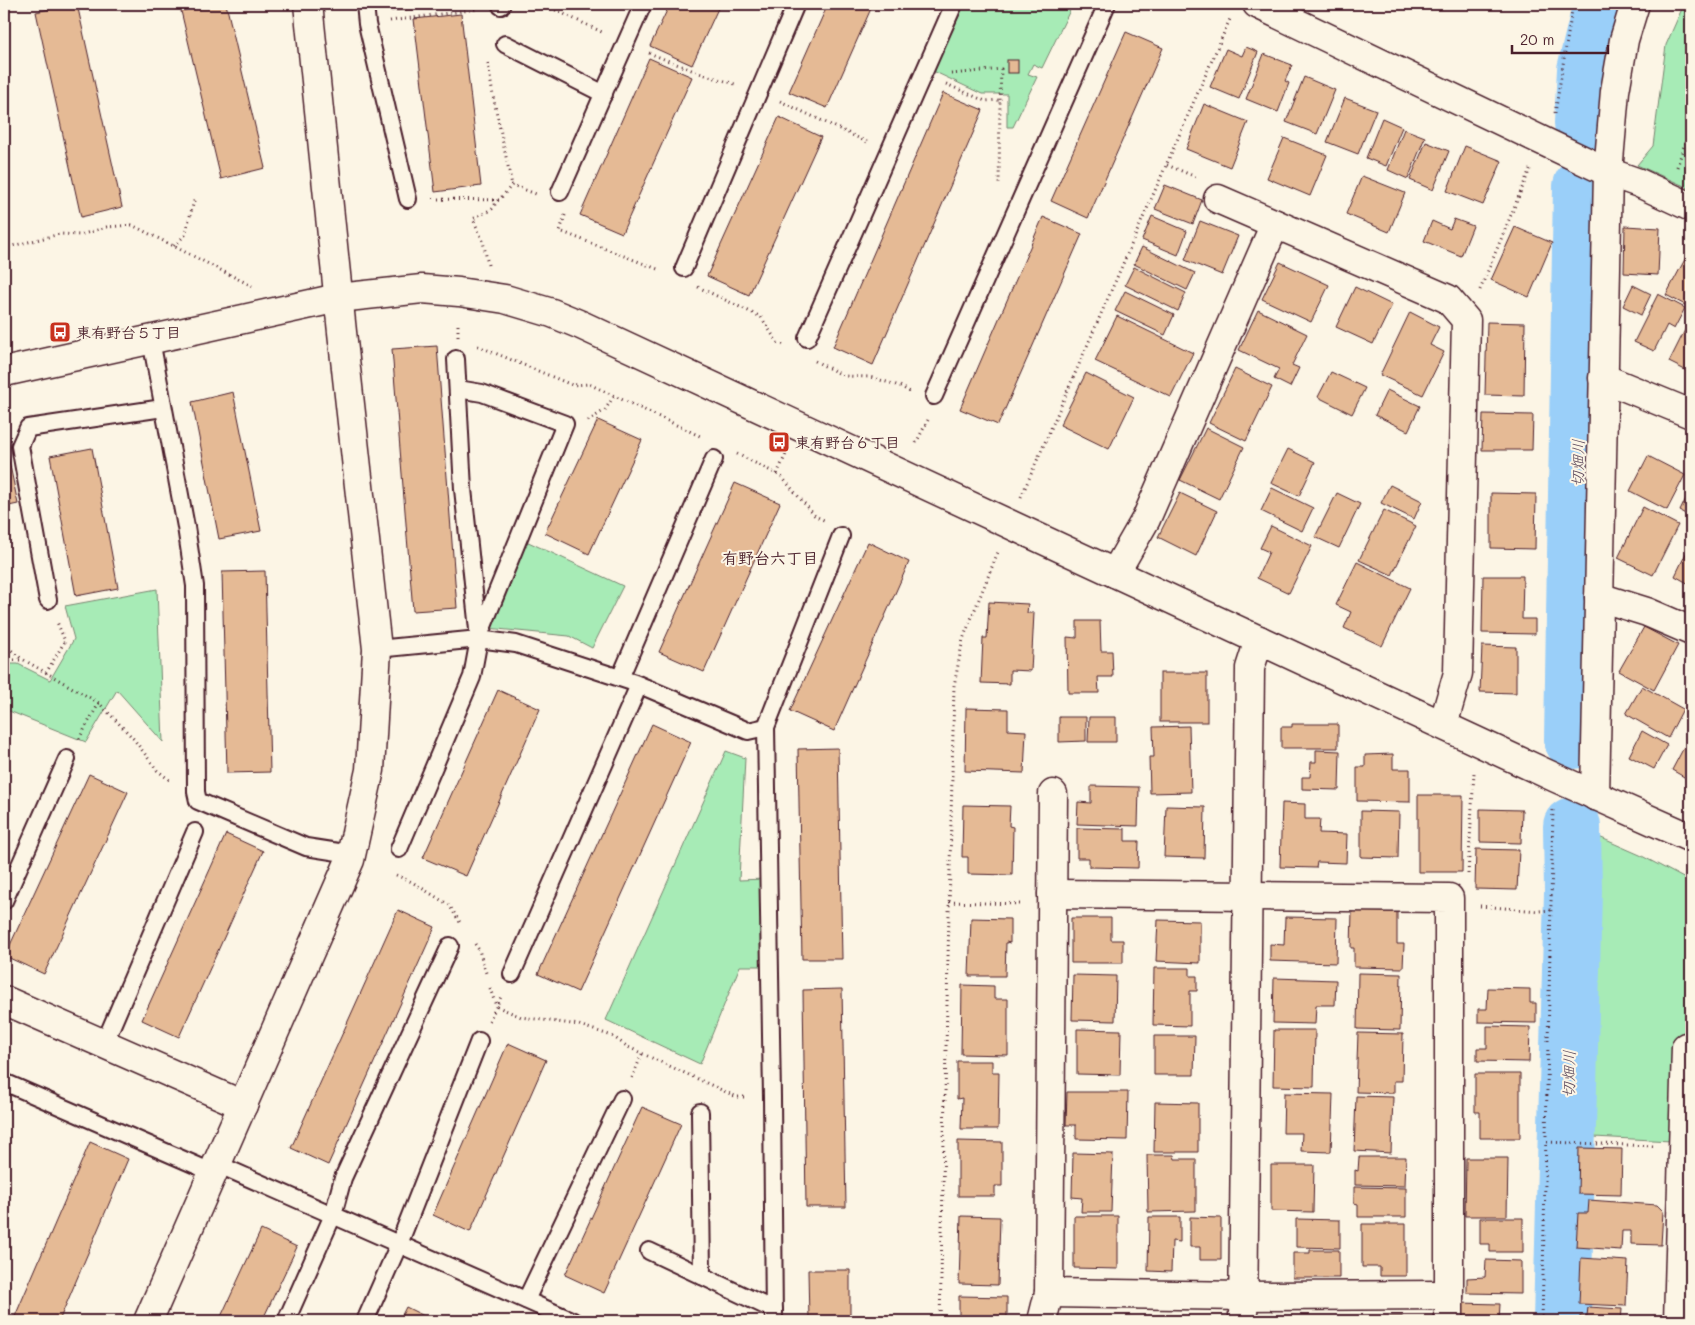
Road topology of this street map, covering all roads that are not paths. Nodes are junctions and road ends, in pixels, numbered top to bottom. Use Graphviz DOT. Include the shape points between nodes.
graph roads {
  1 [pos="308,4"];
  2 [pos="365,4"];
  3 [pos="643,4"];
  4 [pos="796,4"];
  5 [pos="954,4"];
  6 [pos="1107,4"];
  7 [pos="1635,4"];
  8 [pos="1245,9"];
  9 [pos="505,44"];
  10 [pos="604,94"];
  11 [pos="1608,172"];
  12 [pos="560,192"];
  13 [pos="408,199"];
  14 [pos="1218,199"];
  15 [pos="1691,207"];
  16 [pos="1275,224"];
  17 [pos="684,268"];
  18 [pos="338,298"];
  19 [pos="807,338"];
  20 [pos="151,340"];
  21 [pos="456,359"];
  22 [pos="4,372"];
  23 [pos="1603,378"];
  24 [pos="458,389"];
  25 [pos="934,396"];
  26 [pos="163,408"];
  27 [pos="1691,414"];
  28 [pos="714,459"];
  29 [pos="840,536"];
  30 [pos="1115,573"];
  31 [pos="1599,598"];
  32 [pos="48,600"];
  33 [pos="1691,632"];
  34 [pos="478,638"];
  35 [pos="1259,640"];
  36 [pos="377,649"];
  37 [pos="620,678"];
  38 [pos="639,685"];
  39 [pos="1443,725"];
  40 [pos="766,727"];
  41 [pos="67,759"];
  42 [pos="1053,794"];
  43 [pos="1595,796"];
  44 [pos="195,832"];
  45 [pos="1691,838"];
  46 [pos="399,849"];
  47 [pos="351,854"];
  48 [pos="1248,896"];
  49 [pos="1052,900"];
  50 [pos="4,901"];
  51 [pos="450,946"];
  52 [pos="512,974"];
  53 [pos="4,1000"];
  54 [pos="479,1041"];
  55 [pos="104,1044"];
  56 [pos="1686,1047"];
  57 [pos="4,1082"];
  58 [pos="622,1099"];
  59 [pos="243,1106"];
  60 [pos="700,1112"];
  61 [pos="215,1168"];
  62 [pos="1687,1189"];
  63 [pos="334,1214"];
  64 [pos="399,1244"];
  65 [pos="650,1251"];
  66 [pos="702,1276"];
  67 [pos="1049,1293"];
  68 [pos="1244,1308"];
  69 [pos="1449,1308"];
  70 [pos="533,1309"];
  71 [pos="774,1316"];
  72 [pos="148,1321"];
  73 [pos="286,1321"];
  74 [pos="365,1321"];
  75 [pos="573,1321"];
  76 [pos="1042,1321"];
  77 [pos="1678,1321"];
  1 -- 18 [label="street"];
  2 -- 13 [label="lane"];
  3 -- 10 [label="lane"];
  4 -- 17 [label="lane"];
  5 -- 19 [label="lane" via="929,76"];
  6 -- 25 [label="lane"];
  7 -- 11 [label="street" via="1624,40 1615,91"];
  8 -- 11 [label="street"];
  9 -- 10 [label="lane"];
  10 -- 12 [label="lane"];
  11 -- 15 [label="street"];
  11 -- 23 [label="street"];
  14 -- 16 [label="street"];
  16 -- 30 [label="street" via="1146,520"];
  16 -- 39 [label="street" via="1448,299 1466,320 1458,674"];
  18 -- 20 [label="street"];
  18 -- 30 [label="street" via="422,290 459,292 505,299 552,313"];
  18 -- 36 [label="street"];
  20 -- 22 [label="street"];
  20 -- 26 [label="lane"];
  21 -- 24 [label="lane"];
  23 -- 27 [label="street"];
  23 -- 31 [label="street"];
  24 -- 34 [label="lane" via="463,489"];
  24 -- 34 [label="lane" via="482,393 565,424"];
  26 -- 32 [label="lane" via="28,428 20,446"];
  26 -- 47 [label="lane" via="195,586 198,801 306,847"];
  28 -- 37 [label="lane"];
  29 -- 40 [label="lane"];
  30 -- 35 [label="street"];
  31 -- 33 [label="street" via="1647,612"];
  31 -- 43 [label="street"];
  34 -- 36 [label="lane"];
  34 -- 37 [label="lane" via="516,644"];
  34 -- 46 [label="lane" via="472,677"];
  35 -- 39 [label="street"];
  35 -- 48 [label="street" via="1250,668"];
  36 -- 47 [label="street" via="370,770"];
  37 -- 38 [label="lane"];
  38 -- 40 [label="lane" via="748,731"];
  38 -- 52 [label="lane"];
  39 -- 43 [label="street"];
  40 -- 71 [label="lane"];
  41 -- 50 [label="lane"];
  42 -- 49 [label="street"];
  43 -- 45 [label="street"];
  44 -- 55 [label="lane"];
  47 -- 59 [label="street"];
  48 -- 49 [label="street"];
  48 -- 68 [label="street"];
  48 -- 69 [label="street" via="1450,898"];
  49 -- 67 [label="street"];
  51 -- 63 [label="lane" via="343,1178"];
  53 -- 55 [label="street"];
  54 -- 64 [label="lane"];
  55 -- 59 [label="street"];
  56 -- 62 [label="street" via="1683,1149"];
  57 -- 61 [label="lane"];
  58 -- 70 [label="lane"];
  59 -- 61 [label="street"];
  60 -- 66 [label="lane"];
  61 -- 63 [label="lane"];
  61 -- 72 [label="street"];
  62 -- 77 [label="street"];
  63 -- 64 [label="lane"];
  63 -- 73 [label="lane"];
  64 -- 70 [label="lane"];
  64 -- 74 [label="lane"];
  65 -- 66 [label="lane"];
  66 -- 71 [label="lane"];
  67 -- 68 [label="street"];
  67 -- 76 [label="street"];
  68 -- 69 [label="street"];
  70 -- 75 [label="lane"];
}
